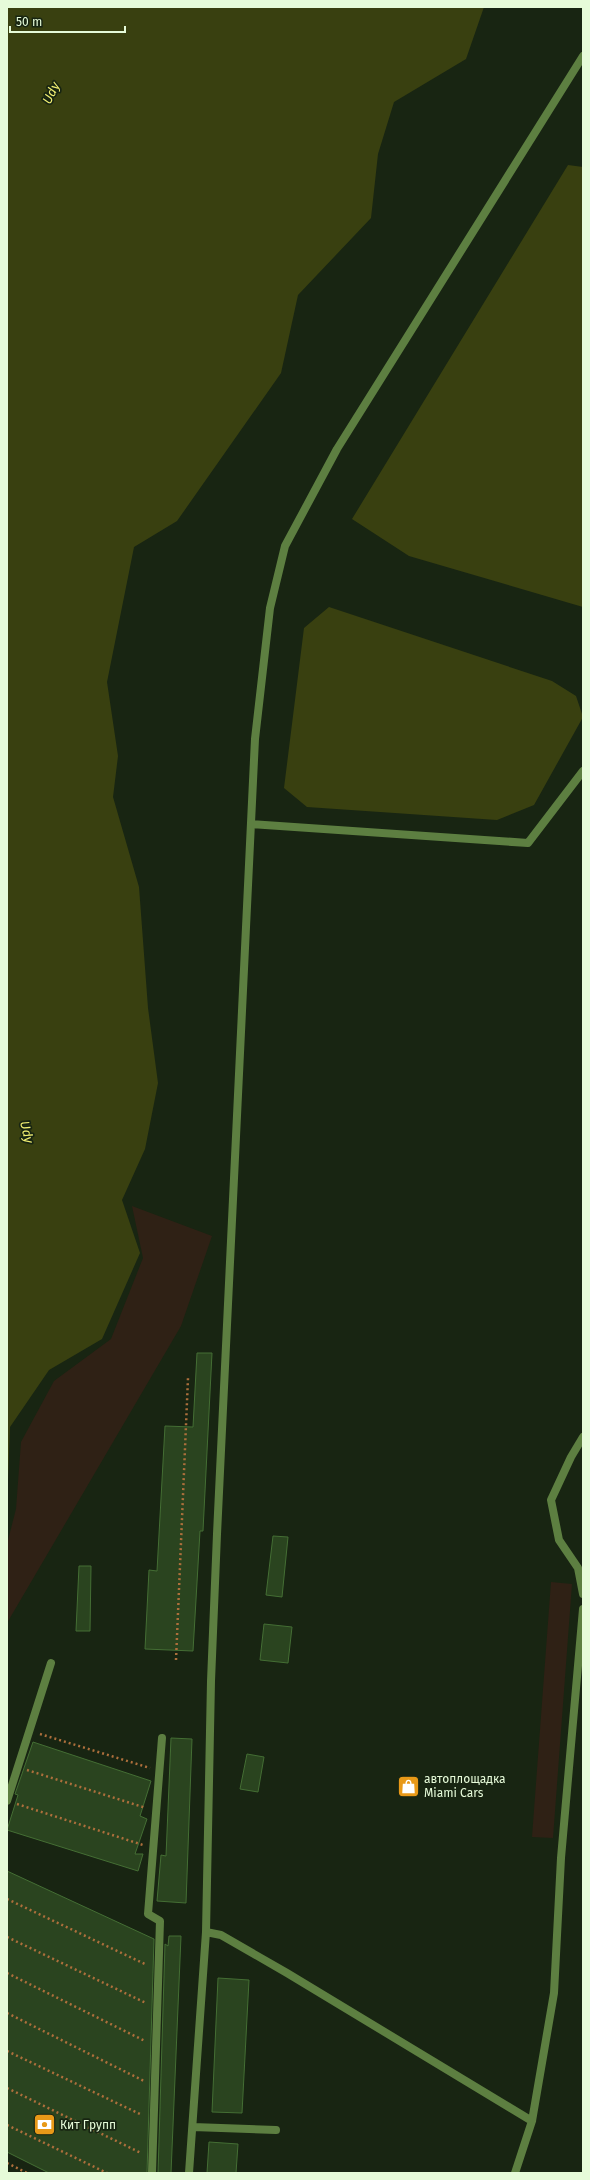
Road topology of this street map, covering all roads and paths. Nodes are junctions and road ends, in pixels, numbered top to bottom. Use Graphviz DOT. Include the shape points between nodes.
graph roads {
  1 [pos="583,56"];
  2 [pos="583,770"];
  3 [pos="252,824"];
  4 [pos="188,1378"];
  5 [pos="583,1437"];
  6 [pos="583,1594"];
  7 [pos="583,1609"];
  8 [pos="176,1660"];
  9 [pos="51,1663"];
  10 [pos="29,1731"];
  11 [pos="162,1738"];
  12 [pos="18,1767"];
  13 [pos="160,1771"];
  14 [pos="7,1801"];
  15 [pos="156,1811"];
  16 [pos="153,1848"];
  17 [pos="7,1899"];
  18 [pos="206,1932"];
  19 [pos="7,1937"];
  20 [pos="159,1971"];
  21 [pos="7,1973"];
  22 [pos="157,2009"];
  23 [pos="7,2013"];
  24 [pos="156,2046"];
  25 [pos="7,2051"];
  26 [pos="155,2086"];
  27 [pos="7,2088"];
  28 [pos="154,2121"];
  29 [pos="532,2121"];
  30 [pos="7,2125"];
  31 [pos="193,2127"];
  32 [pos="276,2130"];
  33 [pos="152,2158"];
  34 [pos="7,2163"];
  35 [pos="28,2173"];
  36 [pos="107,2173"];
  37 [pos="152,2173"];
  38 [pos="189,2173"];
  39 [pos="515,2173"];
  1 -- 3 [label="street" via="336,449 285,546 270,608 256,739"];
  2 -- 3 [label="street" via="528,843"];
  3 -- 18 [label="street" via="216,1534"];
  4 -- 8 [label="path"];
  5 -- 6 [label="street" via="551,1500 559,1540 578,1568"];
  7 -- 29 [label="street" via="561,1858 554,1993"];
  9 -- 10 [label="street"];
  10 -- 12 [label="street"];
  10 -- 13 [label="path"];
  11 -- 13 [label="street"];
  12 -- 14 [label="street"];
  12 -- 15 [label="path"];
  13 -- 15 [label="street"];
  14 -- 16 [label="path"];
  15 -- 16 [label="street"];
  16 -- 20 [label="street" via="148,1914 160,1921"];
  17 -- 20 [label="path"];
  18 -- 29 [label="street" via="221,1935"];
  18 -- 31 [label="street"];
  19 -- 22 [label="path"];
  20 -- 22 [label="street"];
  21 -- 24 [label="path"];
  22 -- 24 [label="street"];
  23 -- 26 [label="path"];
  24 -- 26 [label="street"];
  25 -- 28 [label="path"];
  26 -- 28 [label="street"];
  27 -- 33 [label="path"];
  28 -- 33 [label="street"];
  29 -- 39 [label="street"];
  30 -- 36 [label="path"];
  31 -- 32 [label="street"];
  31 -- 38 [label="street"];
  33 -- 37 [label="street"];
  34 -- 35 [label="path"];
}
